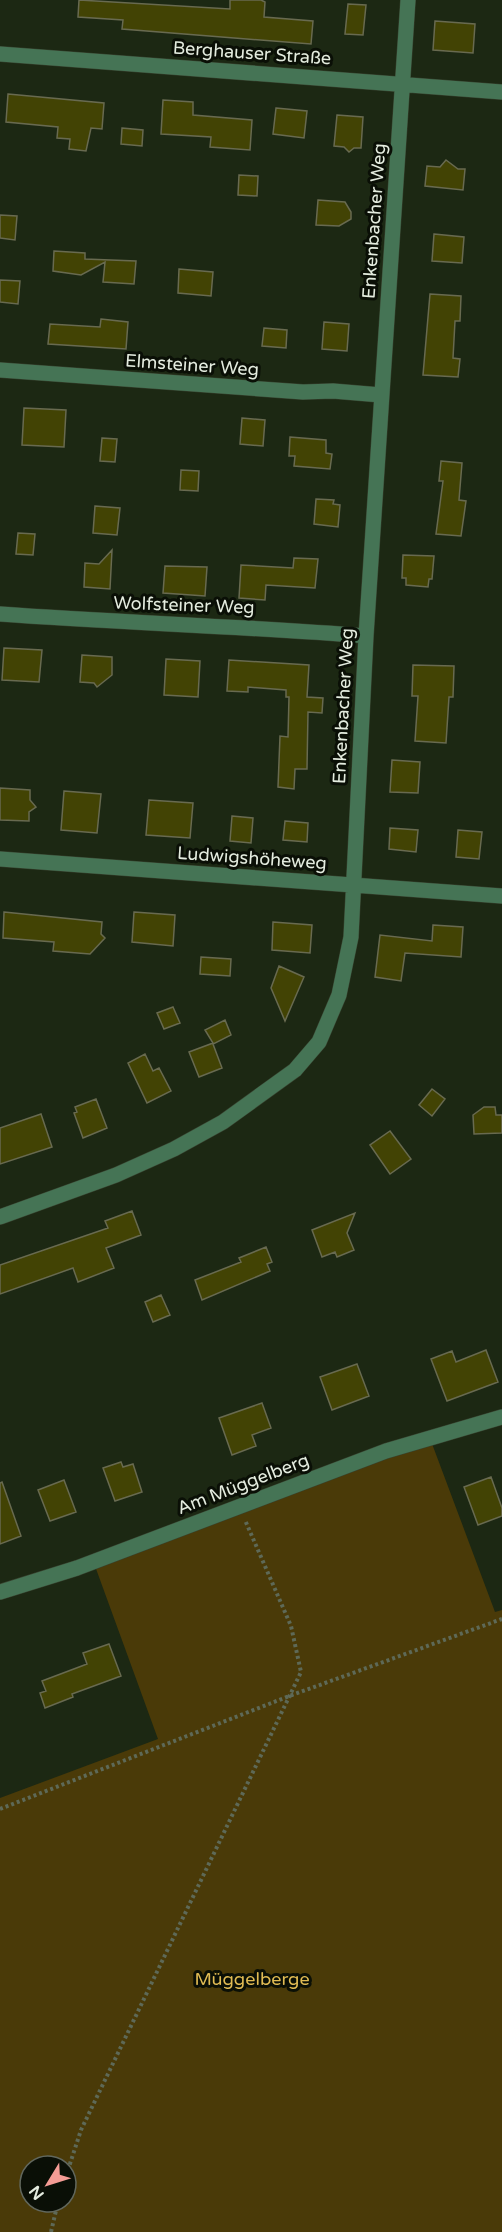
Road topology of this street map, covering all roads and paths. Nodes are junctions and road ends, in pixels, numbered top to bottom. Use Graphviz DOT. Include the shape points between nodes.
graph roads {
  1 [pos="408,0"];
  2 [pos="0,54"];
  3 [pos="403,84"];
  4 [pos="502,92"];
  5 [pos="0,370"];
  6 [pos="381,395"];
  7 [pos="0,614"];
  8 [pos="366,636"];
  9 [pos="0,859"];
  10 [pos="354,885"];
  11 [pos="502,896"];
  12 [pos="0,1217"];
  13 [pos="502,1417"];
  14 [pos="240,1505"];
  15 [pos="0,1592"];
  16 [pos="502,1618"];
  17 [pos="292,1695"];
  18 [pos="0,1809"];
  19 [pos="73,2154"];
  20 [pos="55,2214"];
  21 [pos="51,2232"];
  1 -- 3 [label="street, Enkenbacher Weg"];
  2 -- 3 [label="street, Berghauser Straße"];
  3 -- 4 [label="street, Berghauser Straße"];
  3 -- 6 [label="street, Enkenbacher Weg"];
  5 -- 6 [label="street, Elmsteiner Weg"];
  6 -- 8 [label="street, Enkenbacher Weg"];
  7 -- 8 [label="street, Wolfsteiner Weg"];
  8 -- 10 [label="street, Enkenbacher Weg"];
  9 -- 10 [label="street, Ludwigshöheweg"];
  10 -- 11 [label="street, Ludwigshöheweg"];
  10 -- 12 [label="street, Enkenbacher Weg" via="351,937 339,996 319,1042 295,1070 223,1122 174,1149 116,1175"];
  13 -- 14 [label="street, Am Müggelberg" via="386,1451"];
  14 -- 15 [label="street, Am Müggelberg" via="77,1568"];
  14 -- 17 [label="path" via="291,1626 301,1672"];
  16 -- 17 [label="path"];
  17 -- 18 [label="path"];
  17 -- 19 [label="path" via="81,2130"];
  20 -- 21 [label="path"];
}
